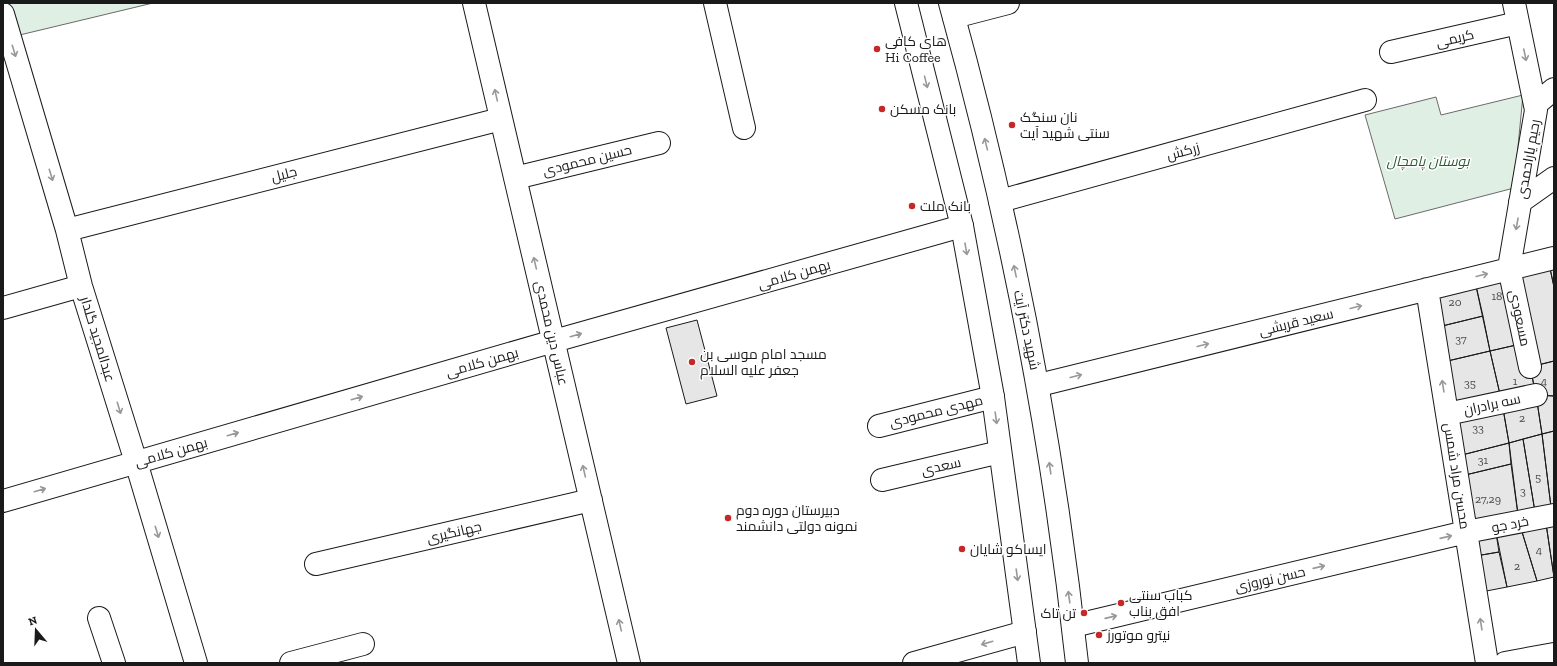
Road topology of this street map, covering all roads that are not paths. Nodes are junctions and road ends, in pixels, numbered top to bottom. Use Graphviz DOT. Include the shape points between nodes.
graph roads {
  1 [pos="474,3"];
  2 [pos="715,3"];
  3 [pos="906,3"];
  4 [pos="1008,3"];
  5 [pos="952,10"];
  6 [pos="1516,13"];
  7 [pos="3,14"];
  8 [pos="1391,52"];
  9 [pos="1554,89"];
  10 [pos="1365,100"];
  11 [pos="1535,105"];
  12 [pos="502,119"];
  13 [pos="744,128"];
  14 [pos="659,143"];
  15 [pos="515,178"];
  16 [pos="1554,178"];
  17 [pos="1000,201"];
  18 [pos="1520,202"];
  19 [pos="962,226"];
  20 [pos="67,230"];
  21 [pos="1554,258"];
  22 [pos="1509,268"];
  23 [pos="81,286"];
  24 [pos="1427,289"];
  25 [pos="3,308"];
  26 [pos="554,341"];
  27 [pos="1530,367"];
  28 [pos="1039,385"];
  29 [pos="1536,395"];
  30 [pos="993,397"];
  31 [pos="1447,414"];
  32 [pos="879,426"];
  33 [pos="1000,452"];
  34 [pos="136,462"];
  35 [pos="882,480"];
  36 [pos="591,500"];
  37 [pos="3,501"];
  38 [pos="1554,515"];
  39 [pos="1466,532"];
  40 [pos="316,564"];
  41 [pos="100,618"];
  42 [pos="1073,626"];
  43 [pos="1025,632"];
  44 [pos="363,644"];
  45 [pos="1554,654"];
  46 [pos="191,662"];
  47 [pos="114,663"];
  48 [pos="291,663"];
  49 [pos="629,663"];
  50 [pos="914,663"];
  51 [pos="1028,663"];
  52 [pos="1077,663"];
  53 [pos="1487,663"];
  54 [pos="1505,663"];
  12 -- 1 [label="street, عباس دین محمدی, one-way"];
  2 -- 13 [label="street"];
  3 -- 19 [label="street, one-way"];
  4 -- 5 [label="street"];
  17 -- 5 [label="street, شهید دکتر آیت, one-way"];
  6 -- 8 [label="street, کریمی"];
  6 -- 11 [label="street, رحیم یاراحمدی, one-way"];
  7 -- 20 [label="street, عبدالمجید گلدار, one-way"];
  9 -- 11 [label="street"];
  10 -- 17 [label="street, زرکش"];
  11 -- 18 [label="street, رحیم یاراحمدی"];
  12 -- 15 [label="street, عباس دین محمدی"];
  12 -- 20 [label="street, جلیل"];
  14 -- 15 [label="street, حسین محمودی"];
  26 -- 15 [label="street, عباس دین محمدی, one-way"];
  16 -- 18 [label="street"];
  28 -- 17 [label="street, شهید دکتر آیت, one-way"];
  18 -- 22 [label="street, رحیم یاراحمدی, one-way"];
  26 -- 19 [label="street, بهمن کلامی, one-way"];
  19 -- 30 [label="street, one-way"];
  20 -- 23 [label="street, عبدالمجید گلدار"];
  21 -- 22 [label="street, سعید قریشی"];
  24 -- 22 [label="street, سعید قریشی, one-way"];
  22 -- 27 [label="street, مسعودی"];
  23 -- 25 [label="street"];
  23 -- 34 [label="street, عبدالمجید گلدار, one-way"];
  28 -- 24 [label="street, سعید قریشی, one-way"];
  31 -- 24 [label="street, محسن مراد شمس, one-way"];
  34 -- 26 [label="street, بهمن کلامی, one-way"];
  36 -- 26 [label="street, عباس دین محمدی, one-way"];
  42 -- 28 [label="street, شهید دکتر آیت, one-way"];
  29 -- 31 [label="street, سه برادران"];
  30 -- 32 [label="street, مهدی محمودی"];
  30 -- 33 [label="street, one-way"];
  31 -- 39 [label="street, محسن مراد شمس"];
  33 -- 35 [label="street, سعدی"];
  33 -- 43 [label="street, one-way"];
  37 -- 34 [label="street, بهمن کلامی, one-way"];
  34 -- 46 [label="street, عبدالمجید گلدار, one-way"];
  36 -- 40 [label="street, جهانگیری"];
  49 -- 36 [label="street, عباس دین محمدی, one-way"];
  38 -- 39 [label="street, خرد جو"];
  42 -- 39 [label="street, حسن نوروزی, one-way"];
  53 -- 39 [label="street, محسن مراد شمس, one-way"];
  41 -- 47 [label="street"];
  42 -- 52 [label="street, شهید دکتر آیت"];
  43 -- 50 [label="street, one-way"];
  43 -- 51 [label="street"];
  44 -- 48 [label="street"];
  45 -- 54 [label="street"];
}
